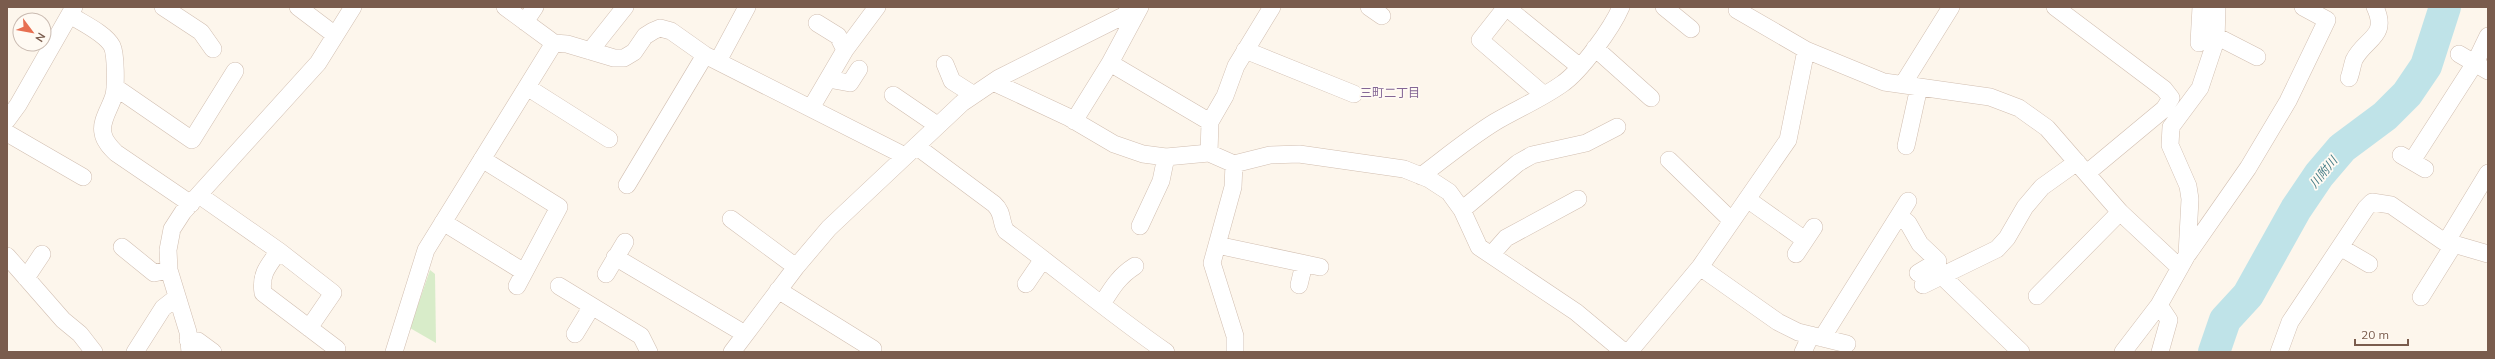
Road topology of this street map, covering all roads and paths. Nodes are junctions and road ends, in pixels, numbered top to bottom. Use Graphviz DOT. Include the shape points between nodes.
graph roads {
  1 [pos="163,7"];
  2 [pos="298,7"];
  3 [pos="353,7"];
  4 [pos="505,7"];
  5 [pos="535,7"];
  6 [pos="625,7"];
  7 [pos="747,7"];
  8 [pos="877,7"];
  9 [pos="1136,7"];
  10 [pos="1140,7"];
  11 [pos="1506,7"];
  12 [pos="1621,7"];
  13 [pos="1664,7"];
  14 [pos="1951,7"];
  15 [pos="2055,7"];
  16 [pos="2201,7"];
  17 [pos="2216,7"];
  18 [pos="2303,7"];
  19 [pos="2375,7"];
  20 [pos="1736,8"];
  21 [pos="1265,9"];
  22 [pos="72,11"];
  23 [pos="525,22"];
  24 [pos="818,23"];
  25 [pos="1691,29"];
  26 [pos="335,35"];
  27 [pos="2216,36"];
  28 [pos="2488,36"];
  29 [pos="2199,43"];
  30 [pos="554,44"];
  31 [pos="1595,48"];
  32 [pos="213,49"];
  33 [pos="845,50"];
  34 [pos="1245,50"];
  35 [pos="1806,50"];
  36 [pos="590,51"];
  37 [pos="2459,54"];
  38 [pos="2257,57"];
  39 [pos="711,58"];
  40 [pos="1110,63"];
  41 [pos="946,64"];
  42 [pos="1580,67"];
  43 [pos="2481,67"];
  44 [pos="859,69"];
  45 [pos="235,71"];
  46 [pos="2349,78"];
  47 [pos="828,79"];
  48 [pos="993,82"];
  49 [pos="1911,86"];
  50 [pos="115,87"];
  51 [pos="527,87"];
  52 [pos="1354,94"];
  53 [pos="893,95"];
  54 [pos="974,95"];
  55 [pos="1544,95"];
  56 [pos="1652,98"];
  57 [pos="811,108"];
  58 [pos="9,113"];
  59 [pos="1074,121"];
  60 [pos="1210,122"];
  61 [pos="937,125"];
  62 [pos="1617,127"];
  63 [pos="7,133"];
  64 [pos="609,139"];
  65 [pos="1906,146"];
  66 [pos="910,151"];
  67 [pos="1209,153"];
  68 [pos="1166,157"];
  69 [pos="482,159"];
  70 [pos="1670,160"];
  71 [pos="2413,162"];
  72 [pos="1234,164"];
  73 [pos="2082,167"];
  74 [pos="2488,174"];
  75 [pos="1421,176"];
  76 [pos="83,177"];
  77 [pos="627,185"];
  78 [pos="1578,199"];
  79 [pos="195,200"];
  80 [pos="1746,200"];
  81 [pos="1908,201"];
  82 [pos="1462,210"];
  83 [pos="2120,212"];
  84 [pos="1899,216"];
  85 [pos="732,220"];
  86 [pos="1732,221"];
  87 [pos="443,222"];
  88 [pos="1140,226"];
  89 [pos="625,242"];
  90 [pos="2450,243"];
  91 [pos="1217,246"];
  92 [pos="122,247"];
  93 [pos="2340,247"];
  94 [pos="2486,250"];
  95 [pos="279,251"];
  96 [pos="42,254"];
  97 [pos="1491,254"];
  98 [pos="1796,254"];
  99 [pos="7,256"];
  100 [pos="616,257"];
  101 [pos="1043,258"];
  102 [pos="2184,261"];
  103 [pos="2369,264"];
  104 [pos="1135,266"];
  105 [pos="796,267"];
  106 [pos="1700,267"];
  107 [pos="169,270"];
  108 [pos="606,274"];
  109 [pos="1942,276"];
  110 [pos="26,278"];
  111 [pos="1026,284"];
  112 [pos="1299,285"];
  113 [pos="559,286"];
  114 [pos="778,290"];
  115 [pos="2038,296"];
  116 [pos="177,297"];
  117 [pos="2421,297"];
  118 [pos="1102,304"];
  119 [pos="2159,305"];
  120 [pos="592,306"];
  121 [pos="309,328"];
  122 [pos="575,334"];
  123 [pos="1816,337"];
  124 [pos="1847,344"];
  125 [pos="189,346"];
  126 [pos="741,346"];
  127 [pos="1146,346"];
  128 [pos="337,349"];
  129 [pos="873,349"];
  130 [pos="94,352"];
  131 [pos="135,352"];
  132 [pos="213,352"];
  133 [pos="394,352"];
  134 [pos="649,352"];
  135 [pos="1166,352"];
  136 [pos="1235,352"];
  137 [pos="1624,352"];
  138 [pos="1629,352"];
  139 [pos="1803,352"];
  140 [pos="2021,352"];
  141 [pos="2123,352"];
  142 [pos="2160,352"];
  143 [pos="2278,352"];
  1 -- 32 [label="street" via="201,32"];
  2 -- 26 [label="street"];
  3 -- 26 [label="street"];
  4 -- 23 [label="street"];
  5 -- 23 [label="street"];
  6 -- 36 [label="street"];
  7 -- 39 [label="street"];
  8 -- 33 [label="street"];
  9 -- 48 [label="street"];
  10 -- 40 [label="street"];
  11 -- 42 [label="street"];
  11 -- 55 [label="street" via="1480,40"];
  12 -- 31 [label="street" via="1613,24"];
  13 -- 25 [label="street"];
  14 -- 49 [label="street"];
  15 -- 73 [label="street" via="2164,89 2171,98 2164,109"];
  16 -- 29 [label="street"];
  17 -- 27 [label="street"];
  18 -- 102 [label="street" via="2328,20 2288,101 2248,168"];
  19 -- 46 [label="street" via="2380,21 2379,28 2354,60"];
  20 -- 35 [label="street"];
  21 -- 34 [label="street"];
  22 -- 50 [label="street" via="105,38 112,47"];
  22 -- 58 [label="street"];
  23 -- 30 [label="street"];
  24 -- 33 [label="street" via="838,36"];
  26 -- 79 [label="street" via="318,63 302,82"];
  27 -- 38 [label="street"];
  27 -- 102 [label="street" via="2200,88 2171,127 2170,145 2188,186 2190,199"];
  28 -- 43 [label="street"];
  30 -- 36 [label="street" via="567,44"];
  30 -- 51 [label="street"];
  31 -- 42 [label="street"];
  31 -- 56 [label="street"];
  33 -- 47 [label="street"];
  34 -- 52 [label="street"];
  34 -- 60 [label="street"];
  35 -- 49 [label="street" via="1884,82"];
  35 -- 80 [label="street" via="1788,140"];
  36 -- 39 [label="street" via="614,58 624,58 634,52 645,36 660,28 671,31"];
  37 -- 43 [label="street"];
  39 -- 57 [label="street"];
  39 -- 77 [label="street"];
  40 -- 59 [label="street"];
  40 -- 60 [label="street"];
  41 -- 54 [label="street" via="952,81"];
  42 -- 55 [label="street" via="1562,84"];
  43 -- 71 [label="street"];
  44 -- 47 [label="street" via="850,83"];
  45 -- 50 [label="street" via="192,140"];
  47 -- 57 [label="street"];
  48 -- 54 [label="street"];
  48 -- 59 [label="street"];
  49 -- 65 [label="street"];
  49 -- 73 [label="street" via="1990,97 2019,108 2047,128"];
  50 -- 79 [label="street" via="102,133 107,142 116,154"];
  51 -- 64 [label="street"];
  51 -- 69 [label="street"];
  53 -- 61 [label="street"];
  54 -- 61 [label="street"];
  55 -- 75 [label="street" via="1494,122"];
  57 -- 66 [label="street"];
  59 -- 68 [label="street" via="1114,144 1143,154"];
  60 -- 67 [label="street"];
  61 -- 66 [label="street"];
  62 -- 82 [label="street" via="1586,143 1532,155 1518,163"];
  63 -- 76 [label="street"];
  66 -- 101 [label="street" via="994,204 1000,209 1002,225 1006,231"];
  66 -- 105 [label="street" via="829,228"];
  67 -- 68 [label="street"];
  67 -- 72 [label="street"];
  68 -- 88 [label="street" via="1161,181"];
  69 -- 87 [label="street"];
  69 -- 87 [label="street" via="559,207 521,279"];
  70 -- 86 [label="street"];
  72 -- 75 [label="street" via="1270,155 1299,154 1404,169"];
  72 -- 91 [label="street" via="1233,187"];
  73 -- 83 [label="street"];
  73 -- 109 [label="street" via="2042,187 2024,207 2007,238 1997,249"];
  74 -- 90 [label="street"];
  75 -- 82 [label="street" via="1449,192"];
  78 -- 97 [label="street" via="1506,238"];
  79 -- 95 [label="street"];
  79 -- 107 [label="street" via="172,229 168,250"];
  80 -- 86 [label="street"];
  80 -- 98 [label="street" via="1809,233"];
  81 -- 84 [label="street"];
  82 -- 97 [label="street" via="1480,247"];
  83 -- 102 [label="street"];
  83 -- 115 [label="street"];
  84 -- 109 [label="street" via="1908,223 1920,244 1938,261 1921,279"];
  84 -- 123 [label="street"];
  85 -- 105 [label="street"];
  86 -- 106 [label="street"];
  87 -- 133 [label="street" via="426,250"];
  89 -- 100 [label="street"];
  90 -- 93 [label="street" via="2391,205 2372,202"];
  90 -- 94 [label="street"];
  90 -- 117 [label="street"];
  91 -- 112 [label="street" via="1312,265"];
  91 -- 136 [label="street" via="1212,262 1235,336"];
  92 -- 107 [label="street" via="154,273"];
  93 -- 103 [label="street"];
  93 -- 143 [label="street" via="2290,322"];
  95 -- 121 [label="street" via="267,267 261,281 263,293"];
  95 -- 121 [label="street" via="333,293"];
  96 -- 110 [label="street"];
  97 -- 137 [label="street" via="1576,312"];
  99 -- 110 [label="street"];
  100 -- 108 [label="street"];
  100 -- 126 [label="street"];
  101 -- 111 [label="street"];
  101 -- 118 [label="street"];
  102 -- 119 [label="street"];
  104 -- 118 [label="street" via="1123,273"];
  105 -- 114 [label="street"];
  106 -- 123 [label="street" via="1778,322"];
  106 -- 138 [label="street"];
  107 -- 116 [label="street"];
  109 -- 140 [label="street"];
  110 -- 130 [label="street"];
  113 -- 120 [label="street"];
  114 -- 126 [label="street"];
  114 -- 129 [label="street"];
  116 -- 125 [label="street"];
  116 -- 131 [label="street" via="163,308"];
  118 -- 127 [label="street"];
  119 -- 141 [label="street"];
  119 -- 142 [label="street" via="2169,320"];
  120 -- 122 [label="street"];
  120 -- 134 [label="street" via="640,336"];
  121 -- 128 [label="street"];
  123 -- 124 [label="street"];
  123 -- 139 [label="street"];
  125 -- 132 [label="street" via="198,341"];
  127 -- 135 [label="street"];
}
